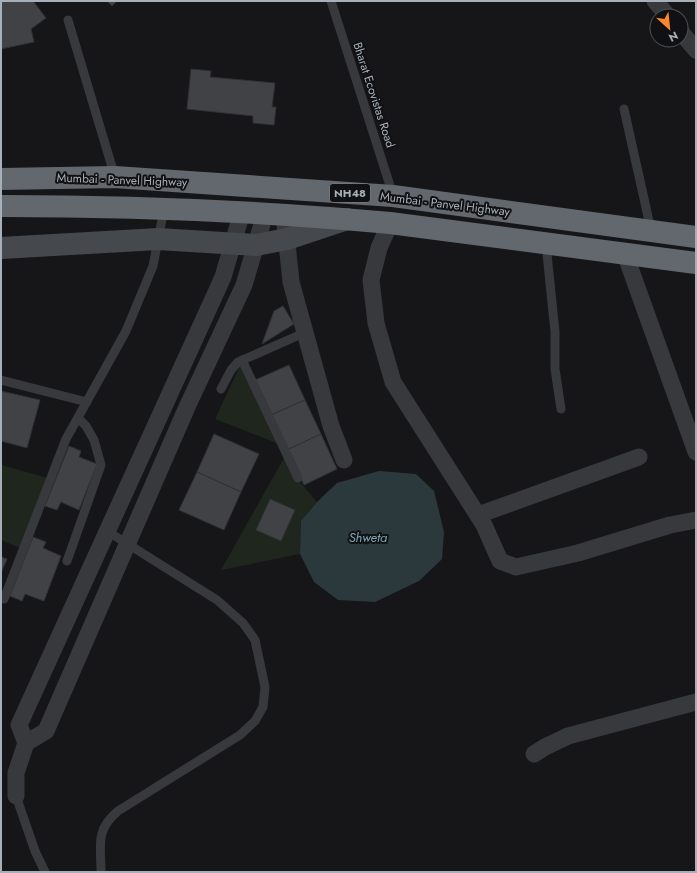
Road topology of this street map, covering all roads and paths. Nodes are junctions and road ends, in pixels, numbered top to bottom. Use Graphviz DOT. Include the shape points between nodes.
graph roads {
  1 [pos="331,1"];
  2 [pos="68,20"];
  3 [pos="689,42"];
  4 [pos="696,50"];
  5 [pos="624,109"];
  6 [pos="115,177"];
  7 [pos="1,179"];
  8 [pos="393,196"];
  9 [pos="1,206"];
  10 [pos="164,209"];
  11 [pos="242,212"];
  12 [pos="274,214"];
  13 [pos="347,219"];
  14 [pos="390,223"];
  15 [pos="658,231"];
  16 [pos="696,237"];
  17 [pos="158,239"];
  18 [pos="286,239"];
  19 [pos="233,242"];
  20 [pos="256,244"];
  21 [pos="546,244"];
  22 [pos="1,248"];
  23 [pos="625,254"];
  24 [pos="662,259"];
  25 [pos="696,263"];
  26 [pos="304,333"];
  27 [pos="242,360"];
  28 [pos="1,380"];
  29 [pos="221,389"];
  30 [pos="87,402"];
  31 [pos="561,410"];
  32 [pos="78,418"];
  33 [pos="696,452"];
  34 [pos="639,457"];
  35 [pos="344,460"];
  36 [pos="298,478"];
  37 [pos="478,515"];
  38 [pos="696,520"];
  39 [pos="107,530"];
  40 [pos="128,542"];
  41 [pos="67,561"];
  42 [pos="4,599"];
  43 [pos="696,702"];
  44 [pos="26,743"];
  45 [pos="534,754"];
  46 [pos="16,796"];
  47 [pos="45,872"];
  48 [pos="101,872"];
  1 -- 8 [label="lane, Bharat Ecovistas Road"];
  2 -- 6 [label="lane"];
  3 -- 4 [label="street"];
  5 -- 15 [label="lane"];
  6 -- 7 [label="highway, Mumbai - Panvel Highway / NH48"];
  6 -- 8 [label="highway, Mumbai - Panvel Highway / NH48"];
  8 -- 14 [label="highway"];
  8 -- 15 [label="highway, Mumbai - Panvel Highway / NH48"];
  9 -- 10 [label="highway, NH48"];
  10 -- 11 [label="highway, NH48"];
  10 -- 17 [label="lane"];
  11 -- 12 [label="highway, NH48"];
  11 -- 19 [label="street"];
  12 -- 13 [label="highway, NH48"];
  12 -- 18 [label="street"];
  12 -- 20 [label="street"];
  13 -- 14 [label="highway, NH48"];
  13 -- 18 [label="street"];
  14 -- 21 [label="highway, NH48"];
  14 -- 37 [label="street" via="379,248 371,280 376,324 393,382"];
  15 -- 16 [label="highway, Mumbai - Panvel Highway / NH48"];
  15 -- 24 [label="highway"];
  17 -- 19 [label="street"];
  17 -- 22 [label="street"];
  17 -- 30 [label="lane" via="153,266 126,331"];
  18 -- 20 [label="street"];
  18 -- 26 [label="street" via="291,282"];
  19 -- 20 [label="street"];
  19 -- 39 [label="street" via="223,277"];
  20 -- 40 [label="street" via="244,285"];
  21 -- 23 [label="highway, NH48"];
  21 -- 31 [label="lane" via="555,332 555,369"];
  23 -- 24 [label="highway, NH48"];
  23 -- 33 [label="street"];
  24 -- 25 [label="highway, NH48"];
  26 -- 27 [label="lane"];
  26 -- 35 [label="street" via="331,426"];
  27 -- 29 [label="lane" via="231,370"];
  27 -- 36 [label="lane"];
  28 -- 30 [label="lane"];
  30 -- 32 [label="lane"];
  32 -- 41 [label="lane" via="94,440 101,465"];
  32 -- 42 [label="lane" via="66,439"];
  34 -- 37 [label="street"];
  37 -- 38 [label="street" via="500,561 516,568"];
  39 -- 40 [label="lane"];
  39 -- 44 [label="street" via="19,725"];
  40 -- 44 [label="street" via="46,731"];
  40 -- 48 [label="lane" via="217,600 242,623 255,640 265,687 262,707 255,721 240,735 118,811 108,820 101,833"];
  43 -- 45 [label="street" via="568,736"];
  44 -- 46 [label="street" via="16,773"];
  46 -- 47 [label="lane"];
}
